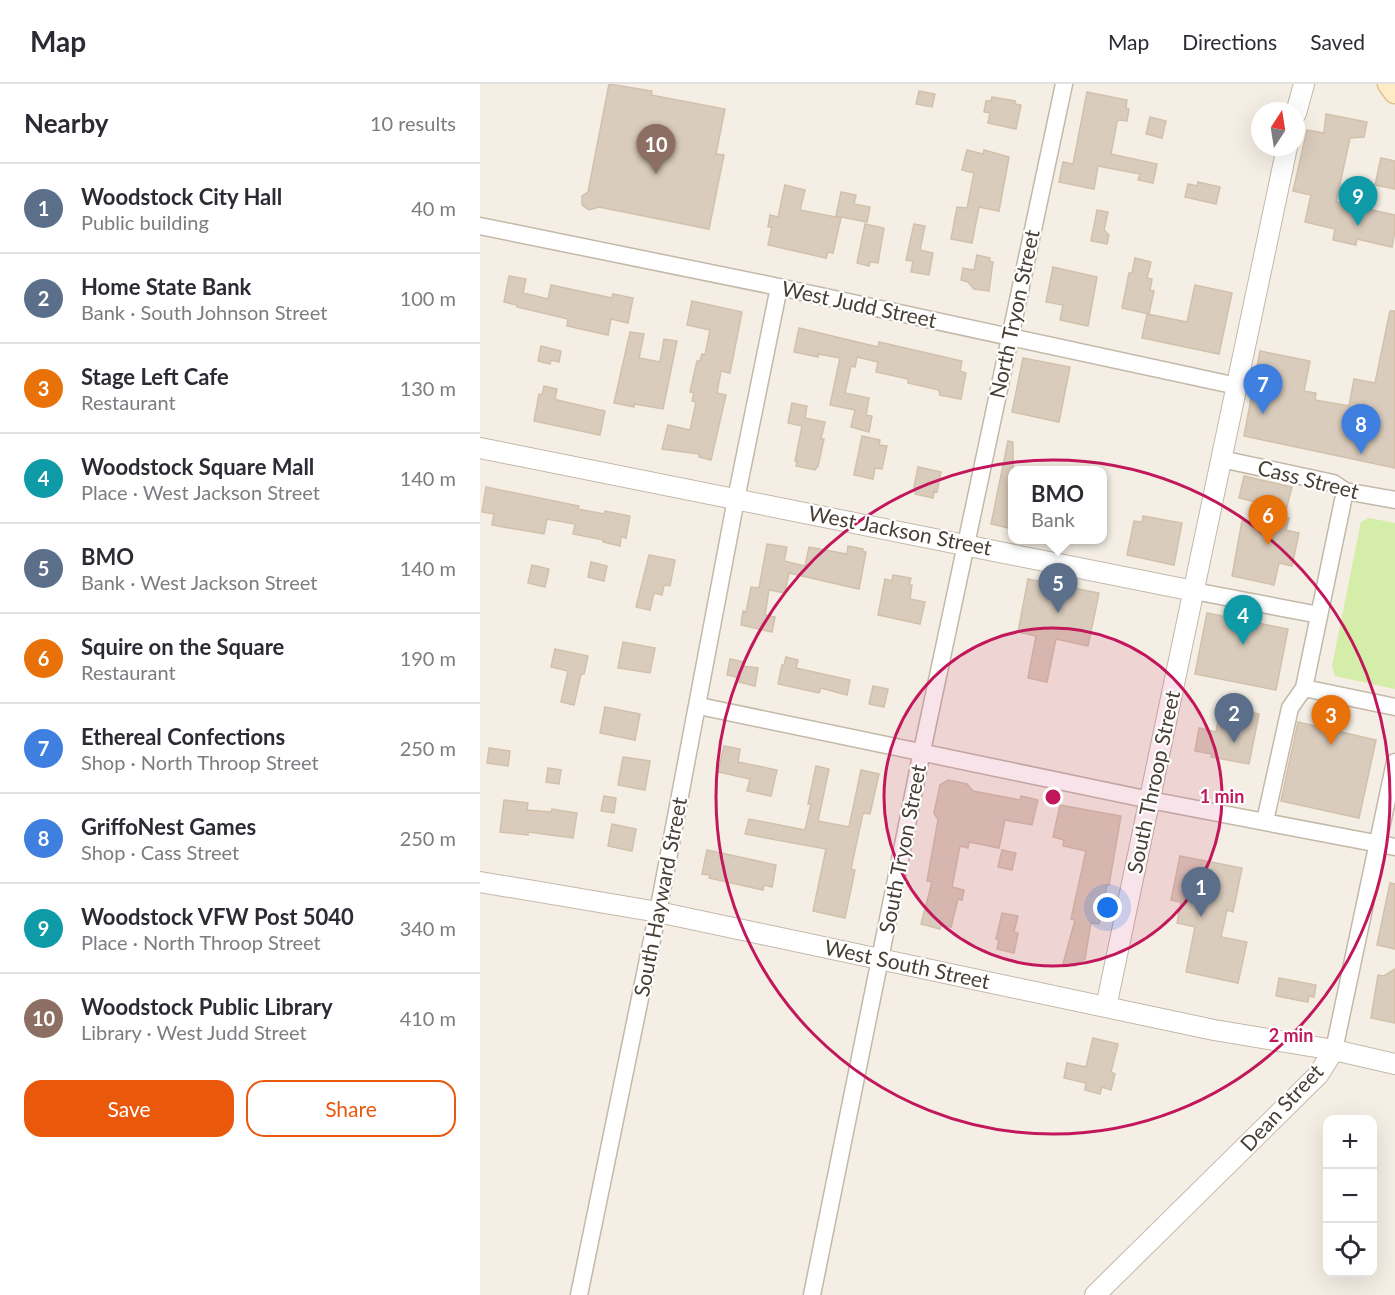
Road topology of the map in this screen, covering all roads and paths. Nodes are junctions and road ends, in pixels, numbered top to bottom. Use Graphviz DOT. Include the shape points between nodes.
graph roads {
  1 [pos="1064,84"];
  2 [pos="1304,84"];
  3 [pos="1389,84"];
  4 [pos="1395,92"];
  5 [pos="1299,102"];
  6 [pos="1285,156"];
  7 [pos="480,226"];
  8 [pos="779,287"];
  9 [pos="1009,338"];
  10 [pos="1237,386"];
  11 [pos="480,448"];
  12 [pos="1221,459"];
  13 [pos="1345,491"];
  14 [pos="736,499"];
  15 [pos="1395,500"];
  16 [pos="967,545"];
  17 [pos="1194,591"];
  18 [pos="1319,615"];
  19 [pos="1304,688"];
  20 [pos="699,706"];
  21 [pos="1390,706"];
  22 [pos="1395,720"];
  23 [pos="922,751"];
  24 [pos="1395,762"];
  25 [pos="1150,800"];
  26 [pos="1265,821"];
  27 [pos="1387,845"];
  28 [pos="480,882"];
  29 [pos="658,912"];
  30 [pos="881,960"];
  31 [pos="1106,1007"];
  32 [pos="1334,1050"];
  33 [pos="1395,1064"];
  34 [pos="579,1295"];
  35 [pos="812,1295"];
  36 [pos="1095,1295"];
  1 -- 9 [label="street, North Tryon Street"];
  2 -- 5 [label="street"];
  3 -- 4 [label="main road"];
  6 -- 10 [label="street, South Throop Street"];
  7 -- 8 [label="street, West Judd Street"];
  8 -- 9 [label="street, West Judd Street"];
  8 -- 14 [label="street, South Hayward Street"];
  9 -- 10 [label="street, West Judd Street"];
  9 -- 16 [label="street, North Tryon Street"];
  10 -- 12 [label="street, South Throop Street"];
  11 -- 14 [label="street, West Jackson Street"];
  12 -- 13 [label="street, Cass Street" via="1333,483"];
  12 -- 17 [label="street, South Throop Street"];
  13 -- 15 [label="street, Cass Street"];
  13 -- 18 [label="street"];
  14 -- 16 [label="street, West Jackson Street"];
  14 -- 20 [label="street, South Hayward Street"];
  16 -- 17 [label="street, West Jackson Street"];
  16 -- 23 [label="street, South Tryon Street"];
  17 -- 18 [label="street, West Jackson Street"];
  17 -- 25 [label="street, South Throop Street"];
  18 -- 19 [label="street"];
  19 -- 21 [label="street"];
  19 -- 26 [label="street" via="1290,708"];
  20 -- 23 [label="street"];
  20 -- 29 [label="street, South Hayward Street"];
  21 -- 22 [label="street"];
  23 -- 25 [label="street"];
  23 -- 30 [label="street, South Tryon Street"];
  24 -- 27 [label="street, Dean Street"];
  25 -- 26 [label="street"];
  25 -- 31 [label="street, South Throop Street"];
  26 -- 27 [label="street"];
  27 -- 32 [label="street, Dean Street"];
  28 -- 29 [label="street, West South Street"];
  29 -- 30 [label="street, West South Street"];
  29 -- 34 [label="street, South Hayward Street"];
  30 -- 31 [label="street, West South Street"];
  30 -- 35 [label="street, South Tryon Street"];
  31 -- 32 [label="street, West South Street"];
  32 -- 33 [label="street, West South Street"];
  32 -- 36 [label="street, Dean Street" via="1318,1075"];
}
